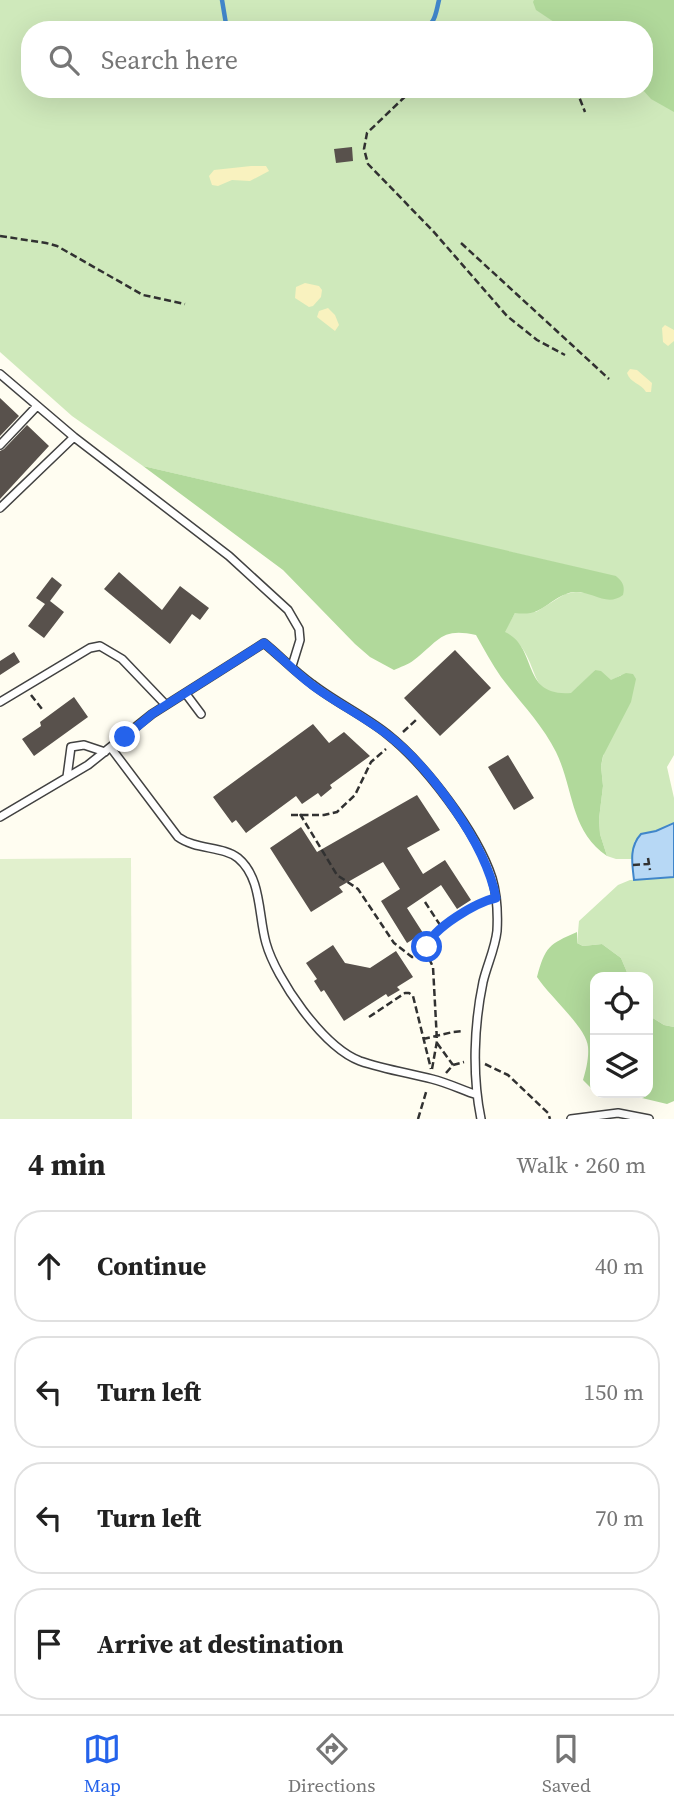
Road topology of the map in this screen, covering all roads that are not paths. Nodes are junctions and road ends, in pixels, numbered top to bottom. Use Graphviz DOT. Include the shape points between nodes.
graph roads {
  1 [pos="0,374"];
  2 [pos="37,406"];
  3 [pos="74,437"];
  4 [pos="0,446"];
  5 [pos="0,508"];
  6 [pos="292,666"];
  7 [pos="186,694"];
  8 [pos="0,702"];
  9 [pos="166,705"];
  10 [pos="201,714"];
  11 [pos="108,750"];
  12 [pos="67,777"];
  13 [pos="0,817"];
  14 [pos="477,1096"];
  15 [pos="481,1119"];
  16 [pos="571,1119"];
  17 [pos="649,1119"];
  1 -- 2 [label="lane"];
  2 -- 3 [label="lane"];
  2 -- 4 [label="lane"];
  3 -- 5 [label="lane"];
  3 -- 6 [label="lane" via="229,556 288,610 300,640"];
  6 -- 7 [label="lane" via="264,643"];
  6 -- 14 [label="lane" via="312,685 394,740 433,781 466,827 492,878 496,935 477,1033"];
  7 -- 9 [label="lane"];
  7 -- 10 [label="lane"];
  8 -- 9 [label="lane" via="100,646 122,659"];
  9 -- 11 [label="lane"];
  11 -- 12 [label="lane"];
  11 -- 12 [label="lane" via="71,747"];
  11 -- 14 [label="lane" via="178,837 232,855 247,869 272,962 307,1014 336,1045 358,1060"];
  12 -- 13 [label="lane"];
  14 -- 15 [label="lane"];
  16 -- 17 [label="lane" via="618,1113"];
}
